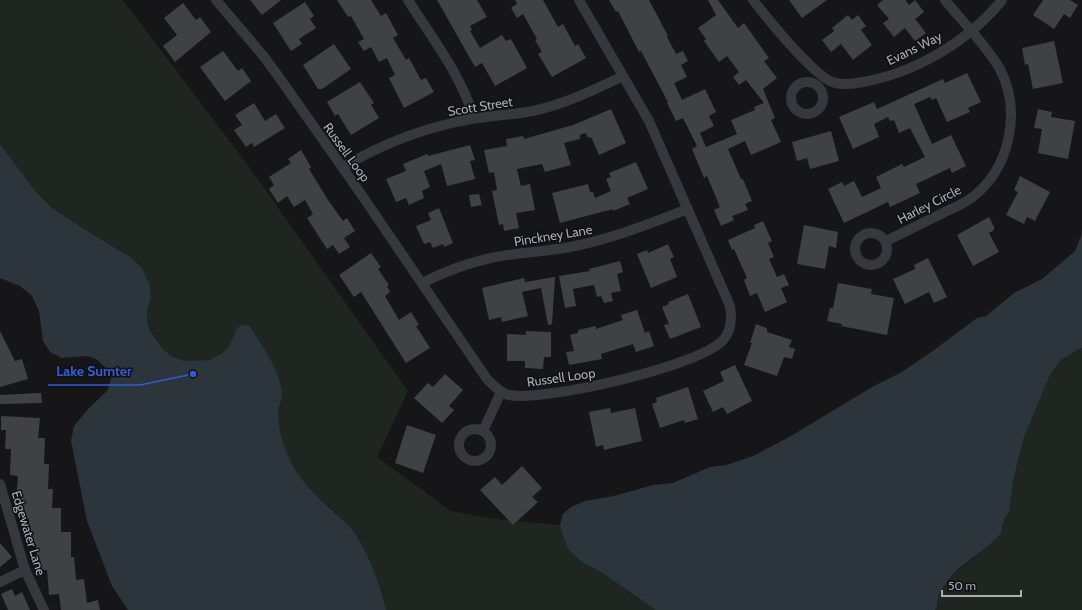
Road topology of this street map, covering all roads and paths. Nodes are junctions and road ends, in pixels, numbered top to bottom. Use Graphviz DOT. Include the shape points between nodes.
graph roads {
  1 [pos="216,0"];
  2 [pos="408,0"];
  3 [pos="579,0"];
  4 [pos="753,0"];
  5 [pos="945,0"];
  6 [pos="1002,0"];
  7 [pos="970,30"];
  8 [pos="623,76"];
  9 [pos="474,118"];
  10 [pos="343,167"];
  11 [pos="688,209"];
  12 [pos="886,241"];
  13 [pos="422,283"];
  14 [pos="501,392"];
  15 [pos="483,431"];
  16 [pos="0,484"];
  17 [pos="2,503"];
  18 [pos="25,570"];
  19 [pos="0,582"];
  20 [pos="44,610"];
  1 -- 10 [label="street, Russell Loop" via="265,58"];
  2 -- 9 [label="street" via="463,90"];
  3 -- 8 [label="street, Russell Loop"];
  4 -- 7 [label="street, Evans Way" via="820,81 853,84 891,75 943,51"];
  5 -- 7 [label="street, Harley Circle"];
  6 -- 7 [label="street, Evans Way"];
  7 -- 12 [label="street, Harley Circle" via="1000,69 1010,99 1011,130 1002,160 988,181 969,199"];
  8 -- 9 [label="street, Scott Street" via="552,106 516,114"];
  8 -- 11 [label="street, Russell Loop" via="649,121"];
  9 -- 10 [label="street, Scott Street" via="409,136"];
  10 -- 13 [label="street, Russell Loop"];
  11 -- 13 [label="street, Pinckney Lane" via="602,240 553,250 491,258 460,267"];
  11 -- 14 [label="street, Russell Loop" via="730,306 731,326 718,345 659,370 589,387 516,396"];
  13 -- 14 [label="street, Russell Loop" via="487,379"];
  14 -- 15 [label="street"];
  16 -- 17 [label="street, Edgewater Lane"];
  17 -- 18 [label="street, Edgewater Lane"];
  18 -- 19 [label="street"];
  18 -- 20 [label="street, Edgewater Lane"];
}
